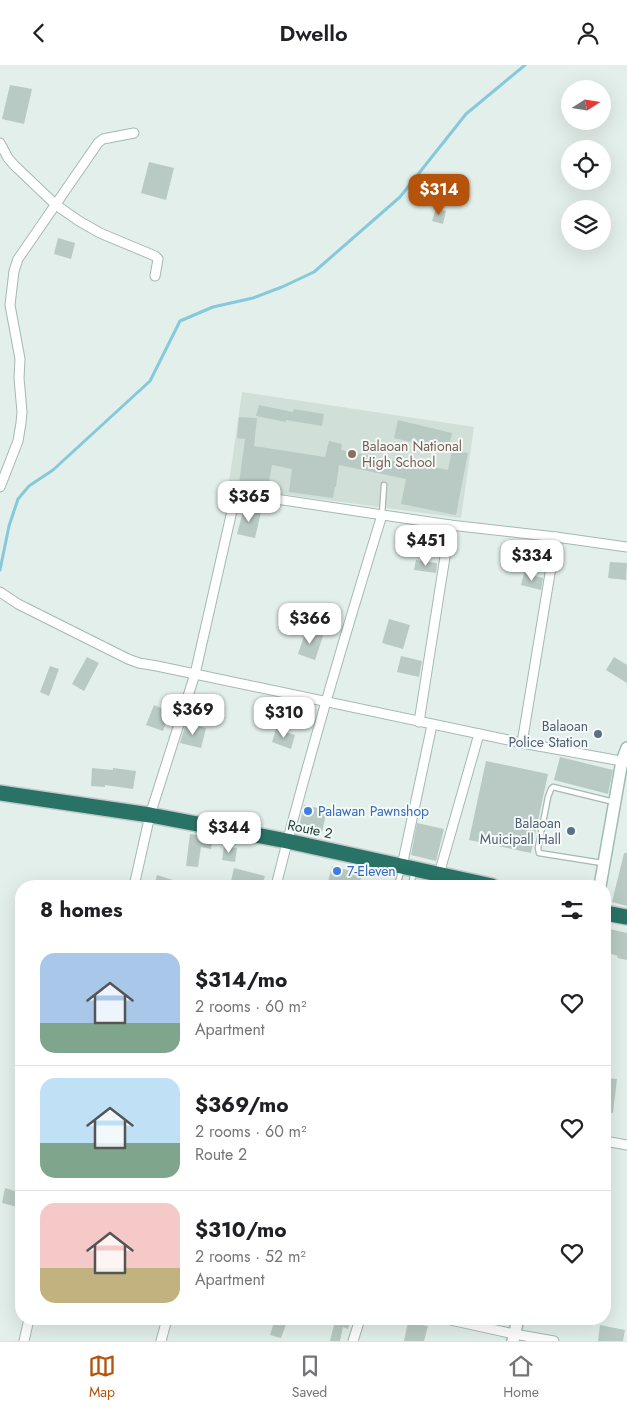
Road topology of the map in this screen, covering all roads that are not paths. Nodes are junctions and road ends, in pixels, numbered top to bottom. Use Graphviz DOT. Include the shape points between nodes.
graph roads {
  1 [pos="134,133"];
  2 [pos="0,143"];
  3 [pos="56,205"];
  4 [pos="155,277"];
  5 [pos="384,485"];
  6 [pos="0,487"];
  7 [pos="382,515"];
  8 [pos="450,525"];
  9 [pos="556,537"];
  10 [pos="627,547"];
  11 [pos="0,592"];
  12 [pos="195,674"];
  13 [pos="326,701"];
  14 [pos="419,721"];
  15 [pos="432,725"];
  16 [pos="479,734"];
  17 [pos="522,743"];
  18 [pos="627,748"];
  19 [pos="625,761"];
  20 [pos="0,793"];
  21 [pos="615,802"];
  22 [pos="150,815"];
  23 [pos="287,841"];
  24 [pos="604,863"];
  25 [pos="409,868"];
  26 [pos="439,875"];
  27 [pos="135,880"];
  28 [pos="277,880"];
  29 [pos="401,880"];
  30 [pos="410,880"];
  31 [pos="463,880"];
  32 [pos="601,880"];
  33 [pos="611,914"];
  34 [pos="627,917"];
  35 [pos="611,1142"];
  36 [pos="627,1145"];
  37 [pos="28,1325"];
  38 [pos="165,1325"];
  39 [pos="358,1325"];
  40 [pos="467,1325"];
  41 [pos="517,1325"];
  42 [pos="514,1338"];
  43 [pos="24,1341"];
  44 [pos="161,1341"];
  45 [pos="353,1341"];
  46 [pos="554,1341"];
  1 -- 3 [label="street" via="103,139 98,143"];
  2 -- 3 [label="street" via="14,165"];
  3 -- 4 [label="street" via="91,229 155,256 158,259"];
  3 -- 6 [label="street" via="18,259 14,271 10,305 20,359 22,423"];
  5 -- 7 [label="lane"];
  7 -- 8 [label="street"];
  7 -- 12 [label="street" via="236,493"];
  7 -- 13 [label="street"];
  8 -- 9 [label="street"];
  8 -- 14 [label="street"];
  9 -- 10 [label="street"];
  9 -- 17 [label="street"];
  11 -- 12 [label="street" via="128,659"];
  12 -- 13 [label="street"];
  12 -- 22 [label="street"];
  13 -- 14 [label="street"];
  13 -- 23 [label="street"];
  14 -- 15 [label="street"];
  15 -- 16 [label="street"];
  15 -- 25 [label="street"];
  16 -- 17 [label="street"];
  16 -- 26 [label="street"];
  17 -- 19 [label="street"];
  18 -- 19 [label="main road"];
  19 -- 21 [label="main road"];
  20 -- 22 [label="highway, Route 2"];
  21 -- 24 [label="main road"];
  21 -- 24 [label="lane" via="552,788 538,848 542,855"];
  22 -- 23 [label="highway, Route 2"];
  22 -- 27 [label="street"];
  23 -- 25 [label="highway, Route 2"];
  23 -- 28 [label="street"];
  24 -- 32 [label="main road"];
  25 -- 26 [label="highway, Route 2"];
  25 -- 29 [label="lane"];
  25 -- 30 [label="lane"];
  26 -- 31 [label="highway, Route 2"];
  33 -- 34 [label="highway"];
  35 -- 36 [label="street"];
  37 -- 43 [label="street"];
  38 -- 44 [label="street"];
  39 -- 45 [label="street"];
  40 -- 42 [label="street"];
  41 -- 42 [label="main road"];
  42 -- 46 [label="street"];
}
